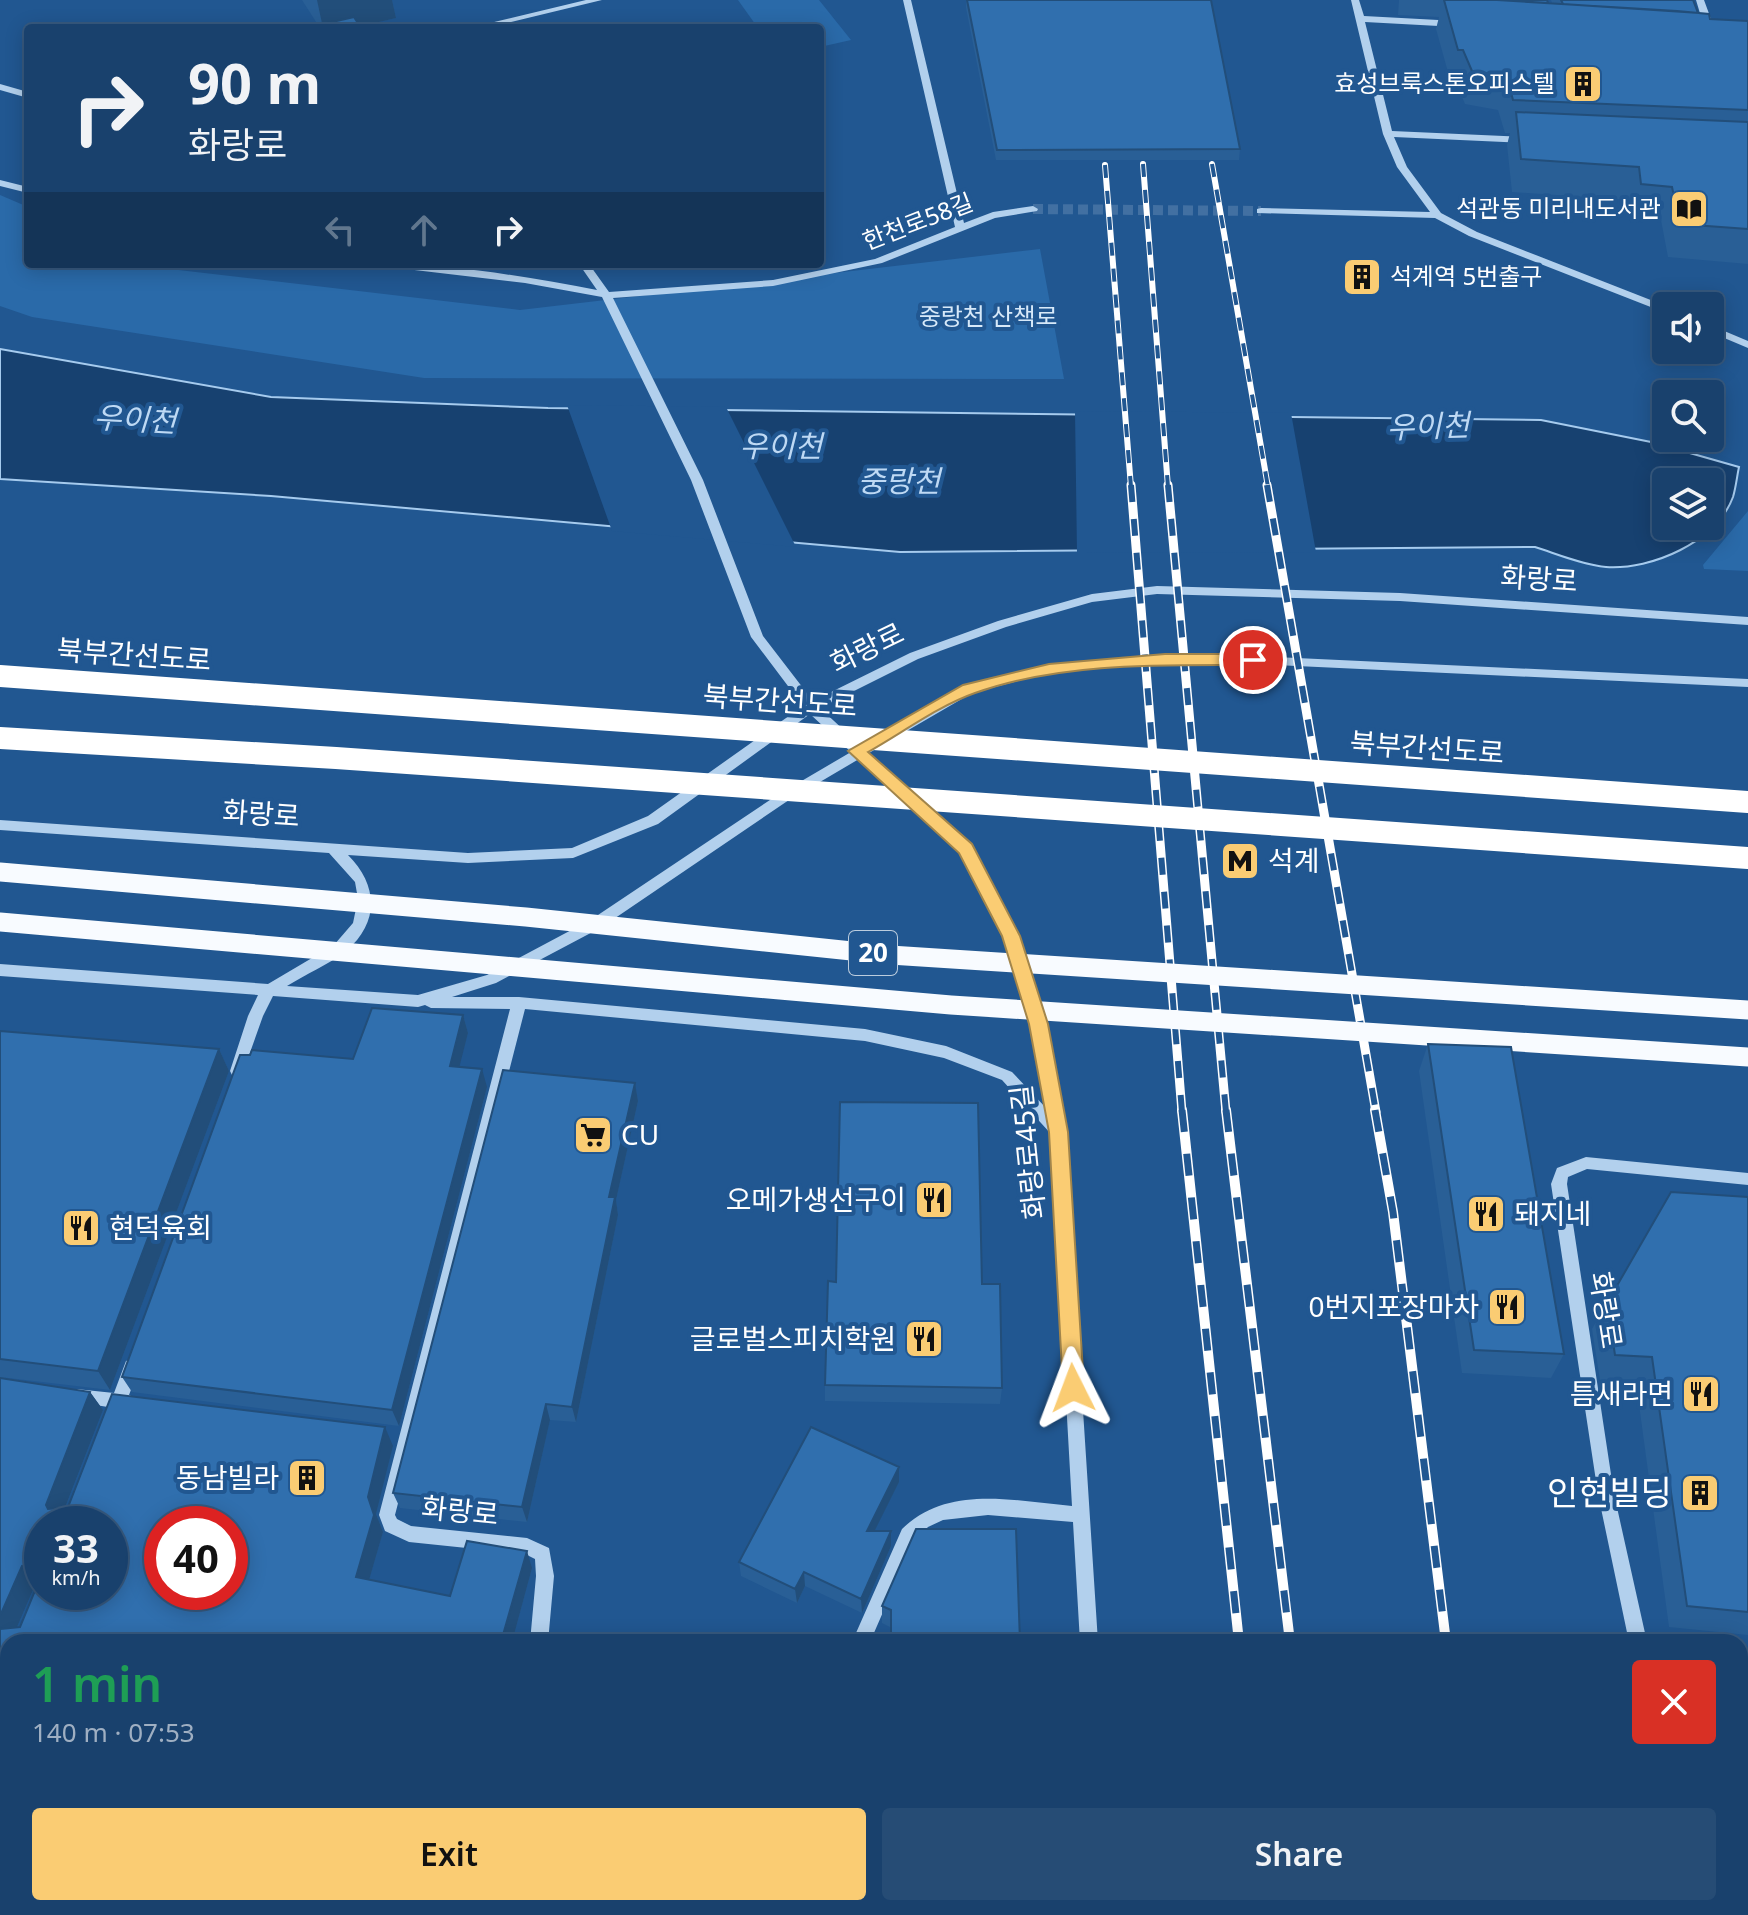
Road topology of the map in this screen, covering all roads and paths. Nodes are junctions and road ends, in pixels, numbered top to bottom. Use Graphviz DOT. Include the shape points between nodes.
graph roads {
  1 [pos="598,0"];
  2 [pos="907,0"];
  3 [pos="1355,0"];
  4 [pos="1700,0"];
  5 [pos="1360,19"];
  6 [pos="492,24"];
  7 [pos="1464,24"];
  8 [pos="1699,40"];
  9 [pos="0,87"];
  10 [pos="24,94"];
  11 [pos="1388,134"];
  12 [pos="1543,141"];
  13 [pos="0,183"];
  14 [pos="24,189"];
  15 [pos="1033,209"];
  16 [pos="1261,211"];
  17 [pos="1437,215"];
  18 [pos="960,228"];
  19 [pos="423,268"];
  20 [pos="587,268"];
  21 [pos="606,295"];
  22 [pos="1652,304"];
  23 [pos="1724,334"];
  24 [pos="1748,345"];
  25 [pos="1748,621"];
  26 [pos="0,676"];
  27 [pos="1748,683"];
  28 [pos="811,707"];
  29 [pos="0,738"];
  30 [pos="857,751"];
  31 [pos="1748,802"];
  32 [pos="0,825"];
  33 [pos="332,848"];
  34 [pos="1748,858"];
  35 [pos="0,872"];
  36 [pos="0,922"];
  37 [pos="0,970"];
  38 [pos="266,992"];
  39 [pos="418,1001"];
  40 [pos="519,1003"];
  41 [pos="1748,1010"];
  42 [pos="1748,1057"];
  43 [pos="234,1082"];
  44 [pos="1058,1132"];
  45 [pos="1748,1179"];
  46 [pos="140,1343"];
  47 [pos="59,1394"];
  48 [pos="119,1401"];
  49 [pos="149,1405"];
  50 [pos="108,1429"];
  51 [pos="1081,1515"];
  52 [pos="540,1634"];
  53 [pos="865,1634"];
  54 [pos="1088,1634"];
  55 [pos="1636,1634"];
  1 -- 6 [label="street"];
  2 -- 18 [label="street"];
  3 -- 5 [label="street"];
  4 -- 8 [label="street" via="1715,42"];
  5 -- 7 [label="street"];
  5 -- 11 [label="street"];
  9 -- 10 [label="street"];
  11 -- 12 [label="street"];
  11 -- 17 [label="street" via="1402,167"];
  13 -- 14 [label="street"];
  15 -- 18 [label="street, 한천로58길" via="1008,211"];
  16 -- 17 [label="street"];
  17 -- 22 [label="street"];
  18 -- 21 [label="street, 한천로58길" via="878,261 830,273"];
  19 -- 21 [label="street, 한천로58길"];
  20 -- 21 [label="street, 화랑로45길"];
  21 -- 28 [label="street, 화랑로45길" via="697,480 757,637"];
  23 -- 24 [label="street"];
  25 -- 28 [label="street, 화랑로" via="1400,597 1157,590 1092,598 1002,624 914,656"];
  26 -- 31 [label="highway, 북부간선도로, bridge"];
  27 -- 30 [label="street" via="1377,663 1165,659 1049,669 968,689"];
  28 -- 30 [label="street, 화랑로45길"];
  28 -- 33 [label="street, 화랑로" via="653,820 573,853 468,858"];
  29 -- 34 [label="highway, bridge"];
  30 -- 39 [label="street" via="597,923 491,979"];
  30 -- 44 [label="street, 화랑로45길" via="966,849 1011,936 1039,1024"];
  32 -- 33 [label="street, 화랑로"];
  33 -- 38 [label="street" via="363,881 362,922 337,950"];
  35 -- 41 [label="main road, 20, bridge" via="526,917 890,955"];
  36 -- 42 [label="main road, 20, bridge" via="935,1003"];
  37 -- 38 [label="street"];
  38 -- 39 [label="street"];
  38 -- 43 [label="street"];
  39 -- 40 [label="street"];
  40 -- 44 [label="street" via="865,1035 946,1052 1007,1076"];
  40 -- 52 [label="street, 화랑로" via="399,1436 388,1506 391,1525 409,1534 527,1546 543,1554"];
  44 -- 51 [label="street, 화랑로45길"];
  45 -- 55 [label="street, 화랑로" via="1586,1163 1562,1173 1559,1184 1606,1494"];
  46 -- 48 [label="street"];
  47 -- 48 [label="street"];
  48 -- 49 [label="street"];
  48 -- 50 [label="street"];
  51 -- 53 [label="street" via="951,1507 926,1516 908,1535"];
  51 -- 54 [label="street, 화랑로45길"];
}
